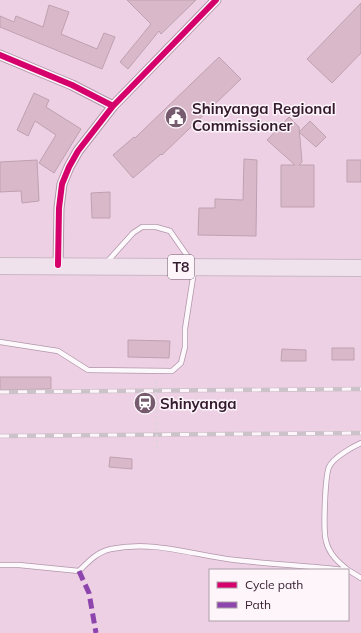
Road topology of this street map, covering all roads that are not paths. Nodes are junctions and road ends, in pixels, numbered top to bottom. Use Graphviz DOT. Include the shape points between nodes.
graph roads {
  1 [pos="216,0"];
  2 [pos="0,55"];
  3 [pos="113,106"];
  4 [pos="58,265"];
  5 [pos="0,266"];
  6 [pos="104,266"];
  7 [pos="195,267"];
  8 [pos="361,268"];
  9 [pos="0,342"];
  10 [pos="361,443"];
  11 [pos="0,565"];
  12 [pos="333,569"];
  13 [pos="347,569"];
  14 [pos="349,571"];
  15 [pos="361,578"];
  1 -- 3 [label="street"];
  2 -- 3 [label="street" via="72,85"];
  3 -- 4 [label="street" via="78,151 62,184"];
  4 -- 5 [label="highway, T8"];
  4 -- 6 [label="highway, T8"];
  6 -- 7 [label="highway, T8"];
  6 -- 7 [label="lane" via="133,233 142,227 156,226 170,231"];
  7 -- 8 [label="highway, T8"];
  7 -- 9 [label="lane" via="185,329 185,347 181,363 172,371 88,370 58,351"];
  10 -- 13 [label="lane" via="349,448 330,465 326,479 325,540 332,555"];
  11 -- 12 [label="lane" via="79,571 98,554 109,549 134,545 161,546 234,560"];
  14 -- 15 [label="lane"];
}
